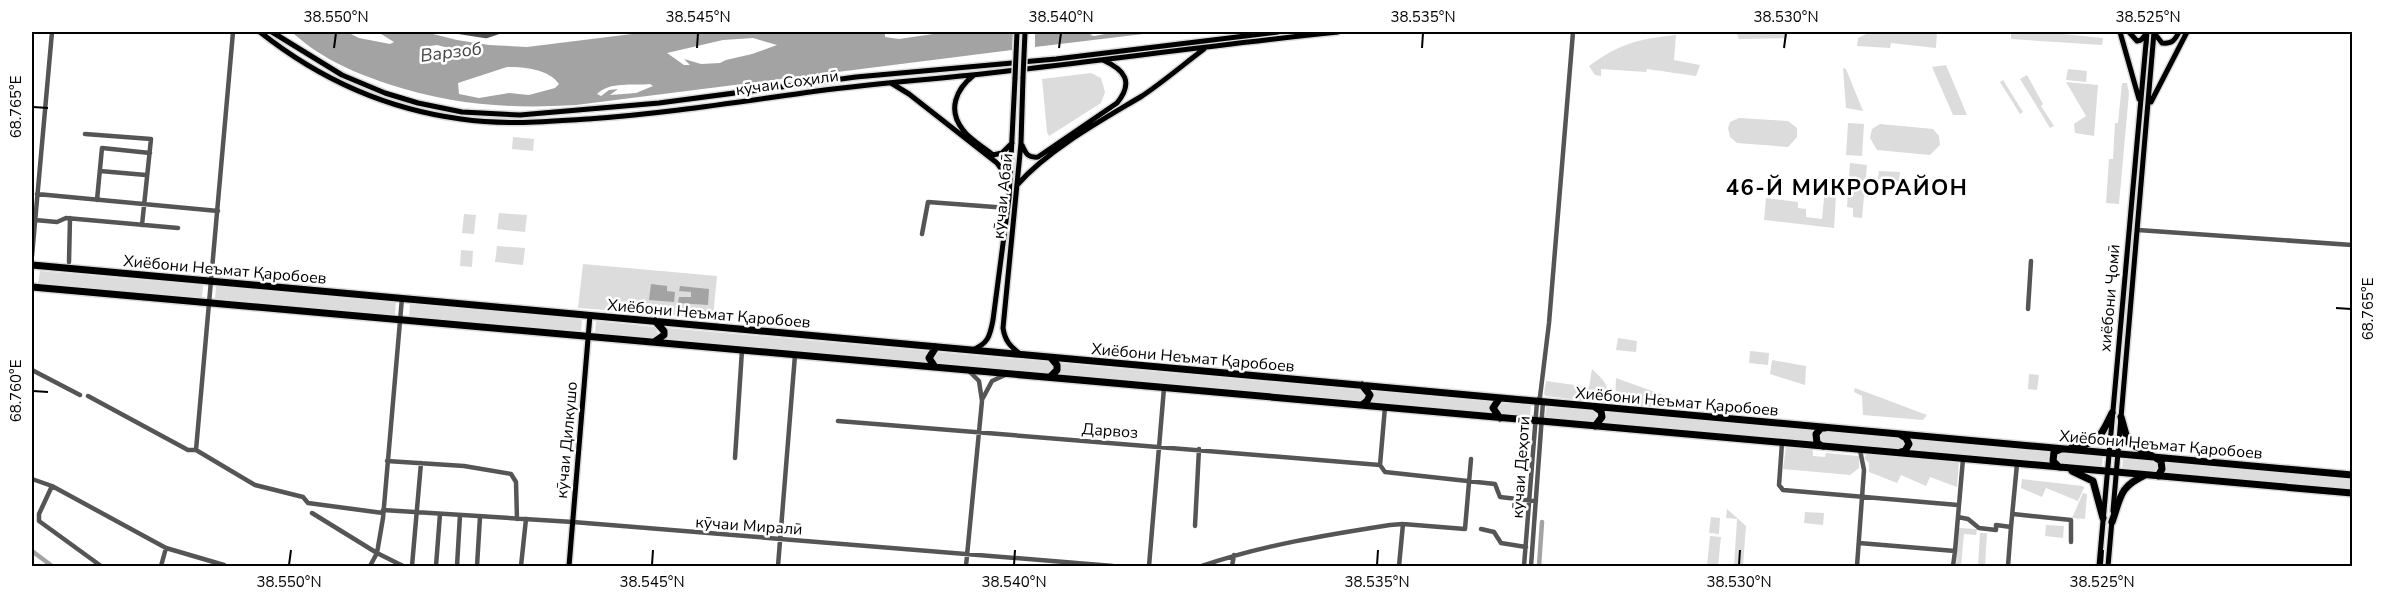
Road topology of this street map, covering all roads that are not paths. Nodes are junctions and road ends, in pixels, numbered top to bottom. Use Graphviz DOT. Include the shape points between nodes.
graph roads {
  1 [pos="52,32"];
  2 [pos="233,32"];
  3 [pos="260,32"];
  4 [pos="272,32"];
  5 [pos="460,32"];
  6 [pos="498,32"];
  7 [pos="1017,32"];
  8 [pos="1025,32"];
  9 [pos="1278,32"];
  10 [pos="1338,32"];
  11 [pos="1573,32"];
  12 [pos="2121,32"];
  13 [pos="2129,32"];
  14 [pos="2146,32"];
  15 [pos="2154,32"];
  16 [pos="2179,32"];
  17 [pos="2187,32"];
  18 [pos="1206,47"];
  19 [pos="1101,60"];
  20 [pos="975,74"];
  21 [pos="891,83"];
  22 [pos="752,90"];
  23 [pos="729,93"];
  24 [pos="754,100"];
  25 [pos="730,104"];
  26 [pos="2140,105"];
  27 [pos="2149,106"];
  28 [pos="85,134"];
  29 [pos="1012,141"];
  30 [pos="1021,143"];
  31 [pos="150,153"];
  32 [pos="100,171"];
  33 [pos="146,175"];
  34 [pos="1009,183"];
  35 [pos="1017,185"];
  36 [pos="37,194"];
  37 [pos="97,200"];
  38 [pos="144,205"];
  39 [pos="1008,208"];
  40 [pos="218,211"];
  41 [pos="70,218"];
  42 [pos="35,220"];
  43 [pos="142,225"];
  44 [pos="178,228"];
  45 [pos="2138,230"];
  46 [pos="922,234"];
  47 [pos="2352,245"];
  48 [pos="32,256"];
  49 [pos="2031,261"];
  50 [pos="69,262"];
  51 [pos="32,265"];
  52 [pos="210,281"];
  53 [pos="32,287"];
  54 [pos="402,298"];
  55 [pos="208,302"];
  56 [pos="2028,309"];
  57 [pos="2121,314"];
  58 [pos="590,315"];
  59 [pos="2130,315"];
  60 [pos="401,320"];
  61 [pos="655,321"];
  62 [pos="2119,334"];
  63 [pos="2128,335"];
  64 [pos="589,336"];
  65 [pos="654,342"];
  66 [pos="936,347"];
  67 [pos="742,350"];
  68 [pos="971,350"];
  69 [pos="795,355"];
  70 [pos="1022,355"];
  71 [pos="1051,357"];
  72 [pos="935,367"];
  73 [pos="32,370"];
  74 [pos="967,370"];
  75 [pos="1010,374"];
  76 [pos="1050,377"];
  77 [pos="1362,386"];
  78 [pos="1164,388"];
  79 [pos="80,395"];
  80 [pos="88,396"];
  81 [pos="1499,399"];
  82 [pos="982,400"];
  83 [pos="1540,400"];
  84 [pos="1362,405"];
  85 [pos="1385,407"];
  86 [pos="1594,407"];
  87 [pos="2112,413"];
  88 [pos="1500,417"];
  89 [pos="2121,417"];
  90 [pos="837,421"];
  91 [pos="1539,421"];
  92 [pos="1595,426"];
  93 [pos="1828,428"];
  94 [pos="979,433"];
  95 [pos="1901,434"];
  96 [pos="1782,443"];
  97 [pos="1158,446"];
  98 [pos="1822,446"];
  99 [pos="1199,449"];
  100 [pos="2062,449"];
  101 [pos="196,450"];
  102 [pos="1860,450"];
  103 [pos="1898,453"];
  104 [pos="2108,453"];
  105 [pos="2118,454"];
  106 [pos="735,458"];
  107 [pos="2158,458"];
  108 [pos="1471,459"];
  109 [pos="1963,459"];
  110 [pos="387,461"];
  111 [pos="421,463"];
  112 [pos="2017,464"];
  113 [pos="1380,465"];
  114 [pos="2060,467"];
  115 [pos="2107,472"];
  116 [pos="2117,472"];
  117 [pos="2147,475"];
  118 [pos="2352,475"];
  119 [pos="2158,476"];
  120 [pos="32,479"];
  121 [pos="1469,482"];
  122 [pos="52,486"];
  123 [pos="2352,493"];
  124 [pos="1862,496"];
  125 [pos="1530,500"];
  126 [pos="1536,501"];
  127 [pos="1959,506"];
  128 [pos="383,512"];
  129 [pos="312,513"];
  130 [pos="416,513"];
  131 [pos="440,514"];
  132 [pos="2013,514"];
  133 [pos="460,515"];
  134 [pos="480,517"];
  135 [pos="1958,517"];
  136 [pos="2103,518"];
  137 [pos="517,519"];
  138 [pos="525,519"];
  139 [pos="573,522"];
  140 [pos="2112,522"];
  141 [pos="1403,524"];
  142 [pos="1195,526"];
  143 [pos="2012,527"];
  144 [pos="1481,529"];
  145 [pos="780,539"];
  146 [pos="2071,542"];
  147 [pos="1859,543"];
  148 [pos="1526,547"];
  149 [pos="166,548"];
  150 [pos="1955,551"];
  151 [pos="377,553"];
  152 [pos="968,554"];
  153 [pos="1233,555"];
  154 [pos="224,565"];
  155 [pos="101,567"];
  156 [pos="161,567"];
  157 [pos="370,567"];
  158 [pos="403,567"];
  159 [pos="412,567"];
  160 [pos="436,567"];
  161 [pos="457,567"];
  162 [pos="477,567"];
  163 [pos="520,567"];
  164 [pos="569,567"];
  165 [pos="778,567"];
  166 [pos="966,567"];
  167 [pos="1113,567"];
  168 [pos="1149,567"];
  169 [pos="1202,567"];
  170 [pos="1233,567"];
  171 [pos="1399,567"];
  172 [pos="1524,567"];
  173 [pos="1531,567"];
  174 [pos="1857,567"];
  175 [pos="1953,567"];
  176 [pos="2008,567"];
  177 [pos="2099,567"];
  178 [pos="2108,567"];
  1 -- 36 [label="street"];
  2 -- 40 [label="street"];
  3 -- 25 [label="main road, кӯчаи Соҳилӣ" via="337,82 398,105 459,119 530,123"];
  4 -- 23 [label="main road, кӯчаи Соҳилӣ" via="342,75 418,103 462,112 520,116"];
  5 -- 6 [label="street" via="486,36"];
  7 -- 29 [label="main road, кӯчаи Абаӣ, bridge"];
  8 -- 30 [label="main road, кӯчаи Абаӣ, bridge"];
  9 -- 22 [label="main road, кӯчаи Соҳилӣ"];
  10 -- 18 [label="main road, кӯчаи Соҳилӣ"];
  11 -- 83 [label="street, кӯчаи Деҳотӣ"];
  12 -- 26 [label="main road"];
  13 -- 14 [label="main road" via="2137,41"];
  14 -- 26 [label="main road, хиёбони Ҷомӣ"];
  15 -- 16 [label="main road" via="2162,43 2168,44"];
  15 -- 27 [label="main road, хиёбони Ҷомӣ"];
  17 -- 27 [label="main road"];
  18 -- 19 [label="main road, кӯчаи Соҳилӣ"];
  18 -- 35 [label="main road" via="1142,96 1124,104 1035,166"];
  19 -- 20 [label="main road, кӯчаи Соҳилӣ"];
  19 -- 30 [label="main road" via="1124,75 1124,94 1117,103 1038,157 1027,155"];
  20 -- 21 [label="main road, кӯчаи Соҳилӣ"];
  20 -- 29 [label="main road" via="958,92 956,115 962,129 993,154 1002,153"];
  21 -- 24 [label="main road, кӯчаи Соҳилӣ"];
  21 -- 34 [label="main road" via="997,163"];
  22 -- 23 [label="main road, кӯчаи Соҳилӣ"];
  22 -- 24 [label="main road"];
  23 -- 25 [label="main road" via="733,101"];
  24 -- 25 [label="main road, кӯчаи Соҳилӣ"];
  26 -- 57 [label="main road, хиёбони Ҷомӣ"];
  27 -- 45 [label="main road, хиёбони Ҷомӣ"];
  28 -- 31 [label="street" via="151,139"];
  29 -- 34 [label="main road, кӯчаи Абаӣ"];
  30 -- 35 [label="main road, кӯчаи Абаӣ"];
  31 -- 32 [label="street" via="102,148"];
  31 -- 33 [label="street"];
  32 -- 33 [label="street"];
  32 -- 37 [label="street"];
  33 -- 38 [label="street"];
  34 -- 39 [label="main road, кӯчаи Абаӣ"];
  35 -- 70 [label="main road, кӯчаи Абаӣ" via="1003,328 1009,345"];
  36 -- 37 [label="street"];
  36 -- 42 [label="street"];
  37 -- 38 [label="street"];
  38 -- 40 [label="street"];
  38 -- 43 [label="street"];
  39 -- 46 [label="street" via="928,202"];
  39 -- 68 [label="main road, кӯчаи Абаӣ" via="990,335 986,343"];
  40 -- 52 [label="street"];
  41 -- 42 [label="street" via="57,222"];
  41 -- 43 [label="street"];
  41 -- 50 [label="street"];
  42 -- 48 [label="street"];
  43 -- 44 [label="street"];
  45 -- 47 [label="street"];
  45 -- 59 [label="main road, хиёбони Ҷомӣ"];
  49 -- 56 [label="street"];
  51 -- 52 [label="highway, Хиёбони Неъмат Қаробоев"];
  52 -- 54 [label="highway, Хиёбони Неъмат Қаробоев"];
  52 -- 55 [label="street"];
  53 -- 55 [label="highway, Хиёбони Неъмат Қаробоев"];
  54 -- 58 [label="highway, Хиёбони Неъмат Қаробоев"];
  54 -- 60 [label="street"];
  55 -- 60 [label="highway, Хиёбони Неъмат Қаробоев"];
  55 -- 101 [label="street"];
  57 -- 59 [label="main road"];
  57 -- 62 [label="main road, хиёбони Ҷомӣ"];
  58 -- 61 [label="highway, Хиёбони Неъмат Қаробоев"];
  58 -- 64 [label="main road, кӯчаи Дилкушо"];
  59 -- 63 [label="main road, хиёбони Ҷомӣ"];
  60 -- 64 [label="highway, Хиёбони Неъмат Қаробоев"];
  60 -- 110 [label="street"];
  61 -- 65 [label="highway" via="664,335"];
  61 -- 66 [label="highway, Хиёбони Неъмат Қаробоев"];
  62 -- 63 [label="main road"];
  62 -- 87 [label="main road, хиёбони Ҷомӣ"];
  63 -- 89 [label="main road, хиёбони Ҷомӣ"];
  64 -- 65 [label="highway, Хиёбони Неъмат Қаробоев"];
  64 -- 139 [label="main road, кӯчаи Дилкушо"];
  65 -- 67 [label="highway, Хиёбони Неъмат Қаробоев"];
  66 -- 68 [label="highway, Хиёбони Неъмат Қаробоев"];
  66 -- 72 [label="highway" via="929,358"];
  67 -- 69 [label="highway, Хиёбони Неъмат Қаробоев"];
  67 -- 106 [label="street"];
  68 -- 70 [label="highway, Хиёбони Неъмат Қаробоев"];
  69 -- 72 [label="highway, Хиёбони Неъмат Қаробоев"];
  69 -- 145 [label="street"];
  70 -- 71 [label="highway, Хиёбони Неъмат Қаробоев"];
  71 -- 76 [label="highway" via="1057,369"];
  71 -- 77 [label="highway, Хиёбони Неъмат Қаробоев"];
  72 -- 74 [label="highway, Хиёбони Неъмат Қаробоев"];
  73 -- 79 [label="street"];
  74 -- 75 [label="highway, Хиёбони Неъмат Қаробоев"];
  74 -- 82 [label="street" via="979,381"];
  75 -- 76 [label="highway, Хиёбони Неъмат Қаробоев"];
  75 -- 82 [label="street" via="992,381"];
  76 -- 78 [label="highway, Хиёбони Неъмат Қаробоев"];
  77 -- 81 [label="highway, Хиёбони Неъмат Қаробоев"];
  77 -- 84 [label="highway" via="1370,394"];
  78 -- 84 [label="highway, Хиёбони Неъмат Қаробоев"];
  78 -- 97 [label="street"];
  80 -- 101 [label="street, кӯчаи Миралӣ" via="188,450"];
  81 -- 83 [label="highway, Хиёбони Неъмат Қаробоев"];
  81 -- 88 [label="highway" via="1492,408"];
  82 -- 94 [label="street"];
  83 -- 86 [label="highway, Хиёбони Неъмат Қаробоев"];
  83 -- 91 [label="street, кӯчаи Деҳотӣ"];
  84 -- 85 [label="highway, Хиёбони Неъмат Қаробоев"];
  85 -- 88 [label="highway, Хиёбони Неъмат Қаробоев"];
  85 -- 113 [label="street"];
  86 -- 92 [label="highway" via="1602,417"];
  86 -- 93 [label="highway, Хиёбони Неъмат Қаробоев"];
  87 -- 100 [label="highway" via="2099,439"];
  87 -- 104 [label="main road, хиёбони Ҷомӣ"];
  88 -- 91 [label="highway, Хиёбони Неъмат Қаробоев"];
  89 -- 105 [label="main road, хиёбони Ҷомӣ"];
  89 -- 107 [label="highway" via="2128,442"];
  90 -- 94 [label="street, Дарвоз"];
  91 -- 92 [label="highway, Хиёбони Неъмат Қаробоев"];
  91 -- 125 [label="street, кӯчаи Деҳотӣ"];
  91 -- 126 [label="street, кӯчаи Деҳотӣ"];
  92 -- 96 [label="highway, Хиёбони Неъмат Қаробоев"];
  93 -- 95 [label="highway, Хиёбони Неъмат Қаробоев"];
  93 -- 98 [label="highway" via="1821,428 1816,434"];
  94 -- 97 [label="street, Дарвоз"];
  94 -- 152 [label="street"];
  95 -- 100 [label="highway, Хиёбони Неъмат Қаробоев"];
  95 -- 103 [label="highway" via="1909,444"];
  96 -- 98 [label="highway, Хиёбони Неъмат Қаробоев"];
  96 -- 124 [label="street" via="1780,489"];
  97 -- 99 [label="street, Дарвоз"];
  97 -- 168 [label="street"];
  98 -- 102 [label="highway, Хиёбони Неъмат Қаробоев"];
  99 -- 113 [label="street, Дарвоз"];
  99 -- 142 [label="street"];
  100 -- 104 [label="highway, Хиёбони Неъмат Қаробоев"];
  100 -- 114 [label="highway" via="2053,456"];
  101 -- 128 [label="street, кӯчаи Миралӣ" via="255,485 303,496 308,503"];
  102 -- 103 [label="highway, Хиёбони Неъмат Қаробоев"];
  102 -- 124 [label="street" via="1864,470"];
  103 -- 109 [label="highway, Хиёбони Неъмат Қаробоев"];
  104 -- 105 [label="highway, Хиёбони Неъмат Қаробоев"];
  104 -- 115 [label="main road, хиёбони Ҷомӣ"];
  105 -- 107 [label="highway, Хиёбони Неъмат Қаробоев"];
  105 -- 116 [label="main road, хиёбони Ҷомӣ"];
  107 -- 118 [label="highway, Хиёбони Неъмат Қаробоев"];
  107 -- 119 [label="highway" via="2162,467"];
  108 -- 121 [label="street"];
  109 -- 112 [label="highway, Хиёбони Неъмат Қаробоев"];
  109 -- 127 [label="street"];
  110 -- 111 [label="street"];
  110 -- 128 [label="street"];
  111 -- 130 [label="street"];
  111 -- 137 [label="street" via="511,474 516,482"];
  112 -- 114 [label="highway, Хиёбони Неъмат Қаробоев"];
  112 -- 132 [label="street"];
  113 -- 121 [label="street, Дарвоз" via="1385,472"];
  114 -- 115 [label="highway, Хиёбони Неъмат Қаробоев"];
  114 -- 136 [label="highway" via="2093,480"];
  115 -- 116 [label="highway, Хиёбони Неъмат Қаробоев"];
  115 -- 136 [label="main road, хиёбони Ҷомӣ"];
  116 -- 117 [label="highway, Хиёбони Неъмат Қаробоев"];
  116 -- 140 [label="main road, хиёбони Ҷомӣ"];
  117 -- 119 [label="highway, Хиёбони Неъмат Қаробоев"];
  117 -- 140 [label="highway" via="2127,484"];
  119 -- 123 [label="highway, Хиёбони Неъмат Қаробоев"];
  120 -- 122 [label="street"];
  121 -- 125 [label="street, Дарвоз" via="1495,484 1500,497"];
  121 -- 141 [label="street" via="1465,529"];
  122 -- 149 [label="street"];
  122 -- 155 [label="street" via="39,522"];
  124 -- 127 [label="street"];
  124 -- 147 [label="street"];
  125 -- 126 [label="street"];
  125 -- 148 [label="street, кӯчаи Деҳотӣ"];
  126 -- 173 [label="street, кӯчаи Деҳотӣ"];
  127 -- 135 [label="street"];
  128 -- 130 [label="street, кӯчаи Миралӣ"];
  128 -- 151 [label="street"];
  129 -- 151 [label="street"];
  130 -- 131 [label="street, кӯчаи Миралӣ"];
  130 -- 159 [label="street"];
  131 -- 133 [label="street, кӯчаи Миралӣ"];
  131 -- 160 [label="street"];
  132 -- 143 [label="street"];
  132 -- 146 [label="street" via="2071,520"];
  133 -- 134 [label="street, кӯчаи Миралӣ"];
  133 -- 161 [label="street"];
  134 -- 137 [label="street, кӯчаи Миралӣ"];
  134 -- 162 [label="street"];
  135 -- 143 [label="street" via="1979,528"];
  135 -- 150 [label="street"];
  136 -- 177 [label="main road, хиёбони Ҷомӣ"];
  137 -- 138 [label="street, кӯчаи Миралӣ"];
  138 -- 139 [label="street, кӯчаи Миралӣ"];
  138 -- 163 [label="street"];
  139 -- 145 [label="street, кӯчаи Миралӣ"];
  139 -- 164 [label="main road, кӯчаи Дилкушо"];
  140 -- 178 [label="main road, хиёбони Ҷомӣ"];
  141 -- 153 [label="street" via="1286,542"];
  141 -- 171 [label="street"];
  143 -- 176 [label="street"];
  144 -- 148 [label="street" via="1494,532 1501,543"];
  145 -- 152 [label="street, кӯчаи Миралӣ"];
  145 -- 165 [label="street"];
  147 -- 150 [label="street"];
  147 -- 174 [label="street"];
  148 -- 172 [label="street, кӯчаи Деҳотӣ"];
  149 -- 154 [label="street"];
  149 -- 156 [label="street"];
  150 -- 175 [label="street"];
  151 -- 157 [label="street"];
  151 -- 158 [label="street"];
  152 -- 166 [label="street"];
  152 -- 167 [label="street, кӯчаи Миралӣ"];
  153 -- 169 [label="street"];
  153 -- 170 [label="street"];
}
